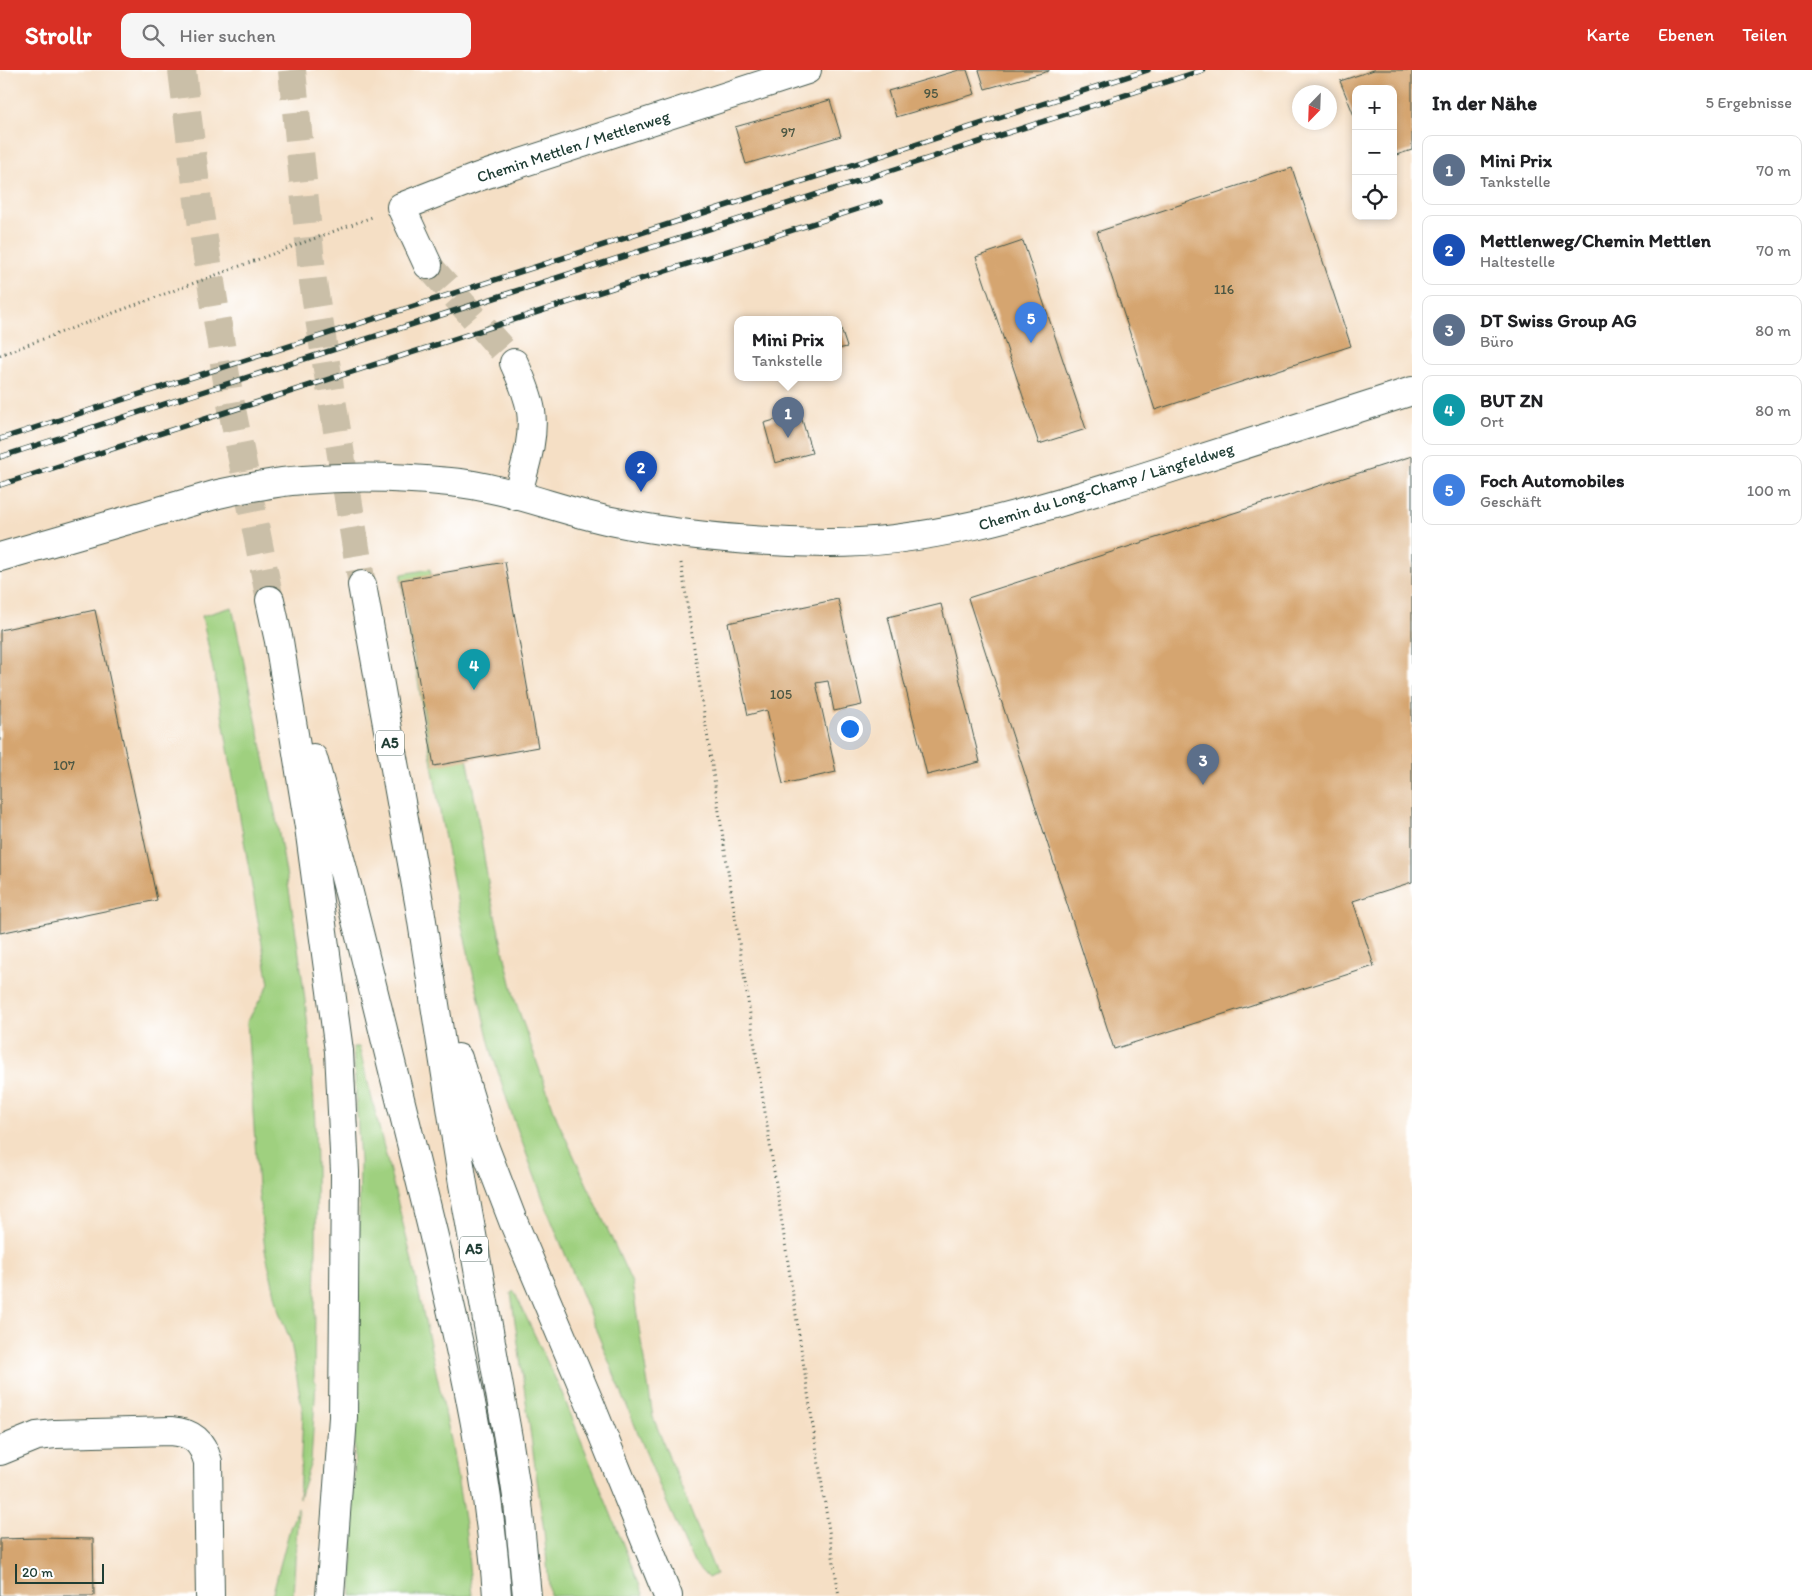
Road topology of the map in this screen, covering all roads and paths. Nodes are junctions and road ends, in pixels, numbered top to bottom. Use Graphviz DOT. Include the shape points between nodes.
graph roads {
  1 [pos="807,70"];
  2 [pos="401,207"];
  3 [pos="428,265"];
  4 [pos="0,355"];
  5 [pos="514,363"];
  6 [pos="1412,391"];
  7 [pos="517,496"];
  8 [pos="685,532"];
  9 [pos="0,557"];
  10 [pos="362,585"];
  11 [pos="270,600"];
  12 [pos="279,641"];
  13 [pos="419,902"];
  14 [pos="0,1451"];
  15 [pos="210,1596"];
  16 [pos="330,1596"];
  17 [pos="497,1596"];
  18 [pos="527,1596"];
  19 [pos="668,1596"];
  20 [pos="839,1596"];
  1 -- 2 [label="main road, Chemin Mettlen / Mettlenweg" via="478,177"];
  2 -- 3 [label="main road"];
  2 -- 4 [label="path"];
  5 -- 7 [label="main road" via="523,382 532,425"];
  6 -- 8 [label="main road, Chemin du Long-Champ / Längfeldweg" via="1056,504 964,528 896,538 827,543 752,540"];
  7 -- 8 [label="main road, Chemin du Long-Champ / Längfeldweg" via="613,521"];
  7 -- 9 [label="main road, Chemin du Long-Champ / Längfeldweg" via="452,482 351,478 300,480 218,494"];
  8 -- 20 [label="path" via="680,562"];
  10 -- 13 [label="main road, A5"];
  11 -- 12 [label="main road, A5"];
  12 -- 16 [label="main road" via="308,817 339,1051 345,1172 343,1417"];
  12 -- 17 [label="main road, A5" via="332,824 447,1294 480,1451"];
  13 -- 18 [label="main road, A5" via="463,1184 509,1444"];
  13 -- 19 [label="main road" via="444,1007 485,1148"];
  14 -- 15 [label="main road" via="37,1436 55,1434 171,1431 193,1437 201,1444 208,1462"];
}
